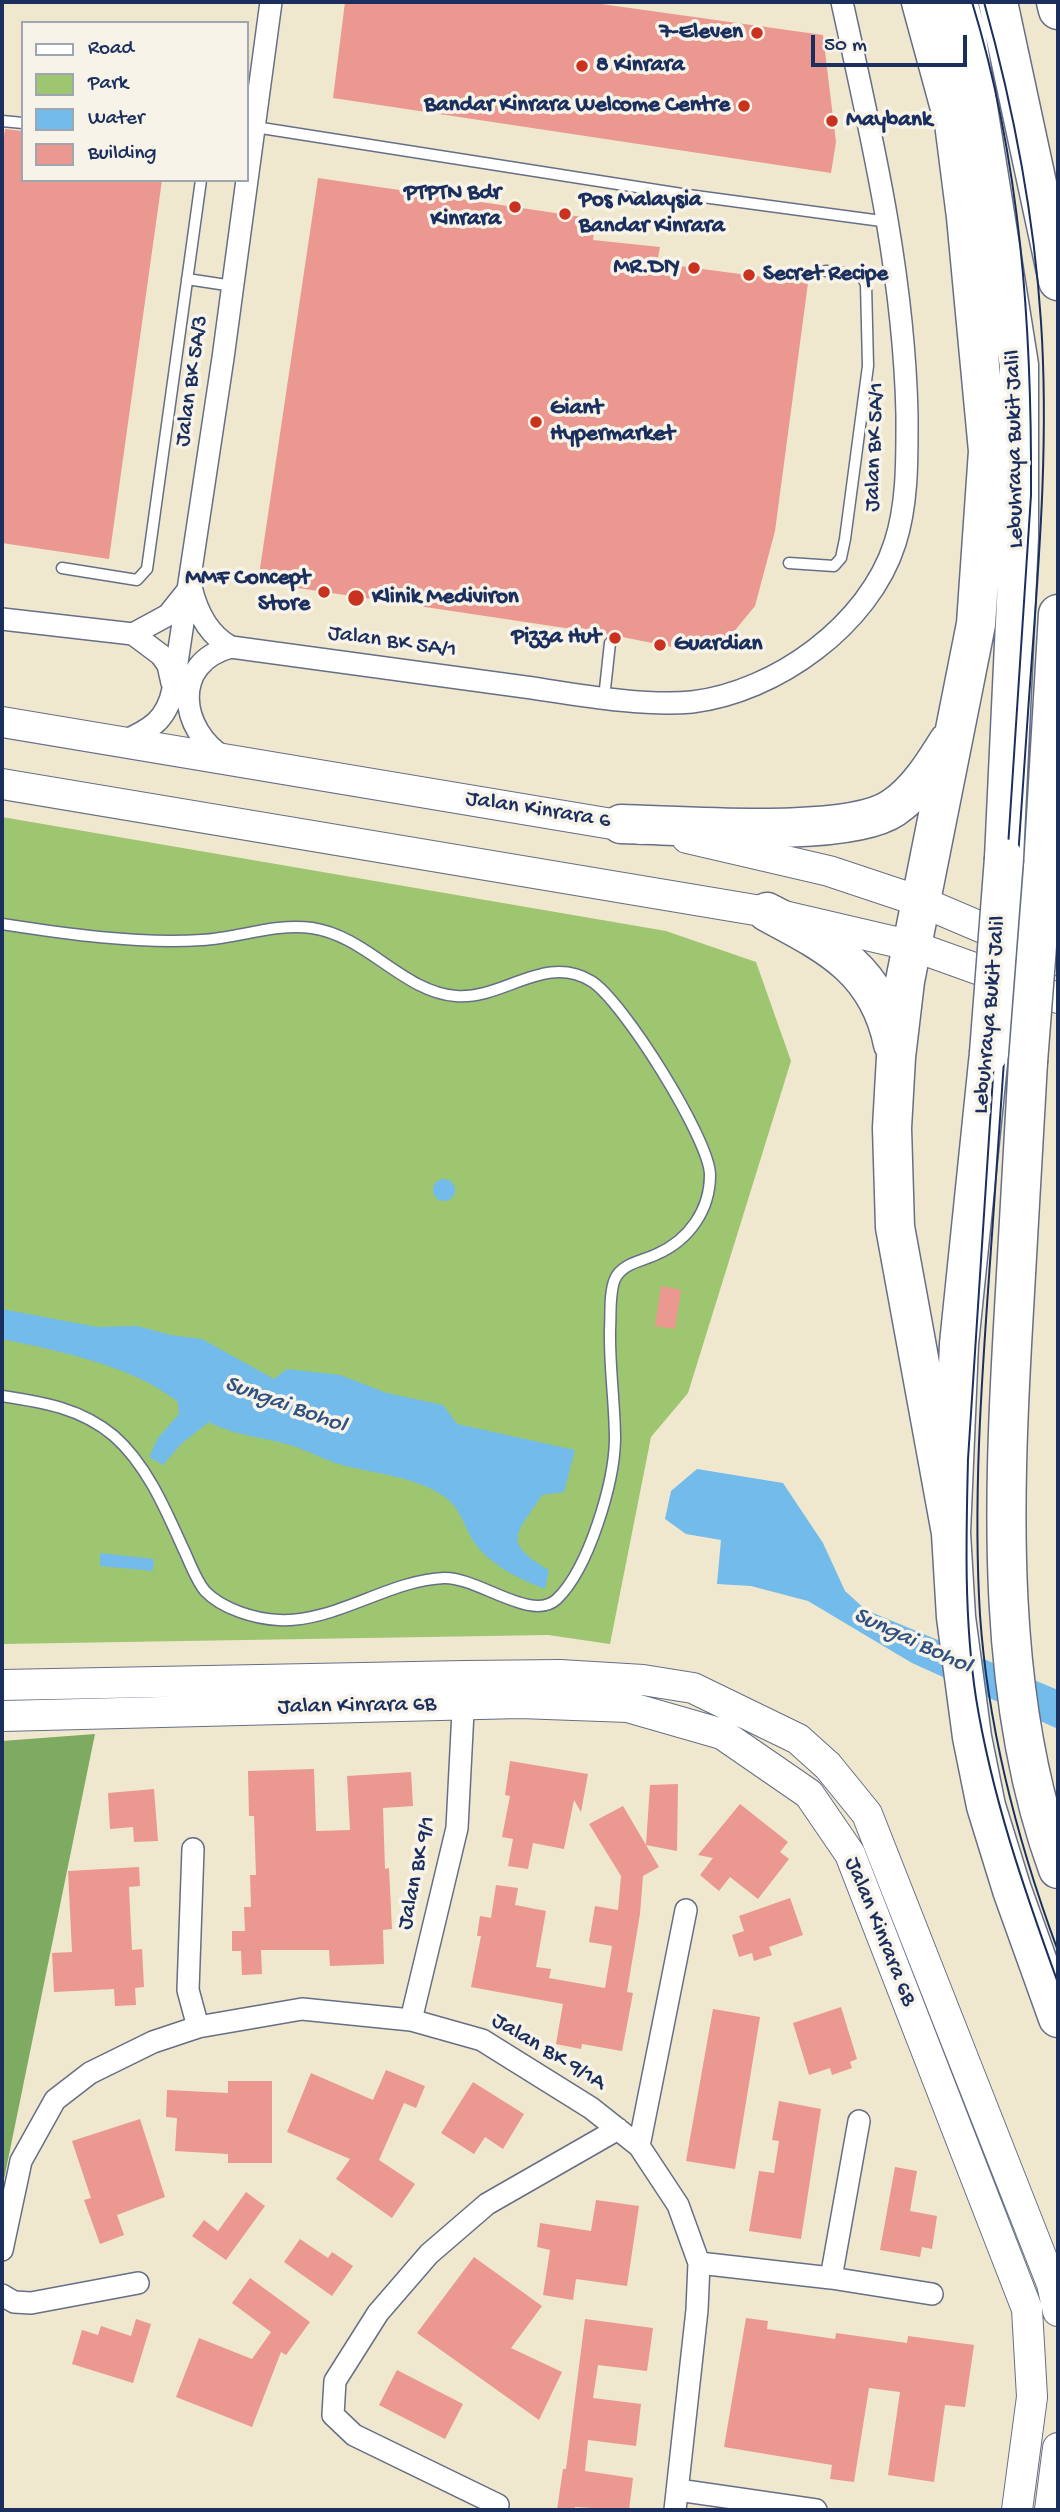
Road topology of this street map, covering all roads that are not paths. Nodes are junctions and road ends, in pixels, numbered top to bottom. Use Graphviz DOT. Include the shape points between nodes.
graph roads {
  1 [pos="271,2"];
  2 [pos="842,2"];
  3 [pos="921,2"];
  4 [pos="958,2"];
  5 [pos="998,2"];
  6 [pos="1056,2"];
  7 [pos="1058,10"];
  8 [pos="2,121"];
  9 [pos="21,123"];
  10 [pos="954,123"];
  11 [pos="255,127"];
  12 [pos="248,178"];
  13 [pos="201,182"];
  14 [pos="247,182"];
  15 [pos="1058,186"];
  16 [pos="1058,194"];
  17 [pos="889,222"];
  18 [pos="826,271"];
  19 [pos="187,279"];
  20 [pos="1058,281"];
  21 [pos="233,286"];
  22 [pos="1011,313"];
  23 [pos="789,563"];
  24 [pos="62,568"];
  25 [pos="189,584"];
  26 [pos="1058,614"];
  27 [pos="2,619"];
  28 [pos="133,634"];
  29 [pos="610,643"];
  30 [pos="231,647"];
  31 [pos="173,689"];
  32 [pos="604,698"];
  33 [pos="2,722"];
  34 [pos="958,724"];
  35 [pos="122,742"];
  36 [pos="230,761"];
  37 [pos="2,784"];
  38 [pos="621,824"];
  39 [pos="922,902"];
  40 [pos="767,912"];
  41 [pos="2,924"];
  42 [pos="913,946"];
  43 [pos="1058,960"];
  44 [pos="1058,998"];
  45 [pos="896,1056"];
  46 [pos="2,1395"];
  47 [pos="951,1533"];
  48 [pos="2,1685"];
  49 [pos="464,1690"];
  50 [pos="2,1716"];
  51 [pos="193,1849"];
  52 [pos="1058,1869"];
  53 [pos="687,1910"];
  54 [pos="1058,2018"];
  55 [pos="411,2020"];
  56 [pos="198,2027"];
  57 [pos="859,2121"];
  58 [pos="618,2130"];
  59 [pos="639,2146"];
  60 [pos="2,2250"];
  61 [pos="699,2263"];
  62 [pos="831,2278"];
  63 [pos="138,2283"];
  64 [pos="932,2294"];
  65 [pos="2,2295"];
  66 [pos="1058,2311"];
  67 [pos="1058,2448"];
  68 [pos="677,2500"];
  69 [pos="498,2505"];
  70 [pos="816,2510"];
  71 [pos="1017,2510"];
  72 [pos="1050,2510"];
  1 -- 11 [label="street, Jalan BK 5A/3"];
  2 -- 17 [label="street, Jalan BK 5A/1"];
  3 -- 10 [label="highway"];
  4 -- 22 [label="highway, Lebuhraya Bukit Jalil"];
  5 -- 20 [label="highway"];
  6 -- 7 [label="highway"];
  8 -- 9 [label="lane"];
  10 -- 22 [label="highway"];
  10 -- 34 [label="highway" via="988,451 976,624"];
  11 -- 12 [label="street, Jalan BK 5A/3"];
  11 -- 17 [label="lane"];
  13 -- 19 [label="lane"];
  14 -- 21 [label="street, Jalan BK 5A/3"];
  15 -- 16 [label="highway"];
  17 -- 32 [label="street, Jalan BK 5A/1" via="906,376 907,444 902,511 881,576 816,651 756,684 689,702"];
  18 -- 23 [label="lane" via="861,275 866,284 868,366 844,551 834,566"];
  19 -- 21 [label="lane"];
  19 -- 24 [label="lane" via="147,569 137,580"];
  21 -- 25 [label="street, Jalan BK 5A/3"];
  22 -- 47 [label="highway, Lebuhraya Bukit Jalil, bridge" via="1019,365 1020,452 1004,858 958,1344"];
  25 -- 28 [label="street" via="167,615"];
  25 -- 30 [label="street" via="205,622"];
  25 -- 31 [label="street, Jalan BK 5A/3"];
  26 -- 52 [label="highway, Lebuhraya Bukit Jalil, bridge" via="1007,1446 1010,1628 1027,1754"];
  27 -- 28 [label="street"];
  28 -- 31 [label="street" via="161,655"];
  29 -- 32 [label="lane"];
  30 -- 32 [label="street, Jalan BK 5A/1"];
  30 -- 36 [label="street" via="204,662 189,687 187,702 194,727 213,750"];
  31 -- 35 [label="street, Jalan BK 5A/3" via="170,704 156,725"];
  33 -- 35 [label="street, Jalan Kinrara 6"];
  34 -- 38 [label="highway" via="915,789 892,809 862,821 825,827"];
  34 -- 39 [label="highway"];
  35 -- 36 [label="street, Jalan Kinrara 6"];
  36 -- 38 [label="street, Jalan Kinrara 6"];
  37 -- 40 [label="street"];
  38 -- 39 [label="street, Jalan Kinrara 6" via="829,872"];
  39 -- 42 [label="highway"];
  39 -- 43 [label="street, Jalan Kinrara 6"];
  40 -- 42 [label="street"];
  40 -- 45 [label="highway" via="827,944 854,966 882,1006"];
  41 -- 46 [label="lane" via="151,941 206,940 281,927 319,929 359,944 424,986 454,996 487,992 545,973 575,973 605,991 646,1045 702,1145 710,1179 699,1220 688,1232 671,1247 623,1268 615,1279 610,1344 615,1441 606,1489 581,1563 555,1601 545,1606 515,1602 472,1581 443,1578 419,1581 302,1618 279,1620 236,1609 205,1591 150,1482 118,1439 76,1412"];
  42 -- 44 [label="street"];
  42 -- 45 [label="highway"];
  45 -- 47 [label="highway" via="891,1172 895,1227"];
  47 -- 54 [label="highway, Lebuhraya Bukit Jalil" via="956,1617 986,1806"];
  48 -- 49 [label="street, Jalan Kinrara 6B"];
  49 -- 50 [label="street, Jalan Kinrara 6B"];
  49 -- 55 [label="street, Jalan BK 9/1" via="457,1828"];
  49 -- 66 [label="street, Jalan Kinrara 6B" via="560,1675 643,1679 693,1688 798,1739 828,1766 867,1814 1052,2284"];
  49 -- 71 [label="street, Jalan Kinrara 6B" via="628,1707 722,1734 809,1794 850,1854 1027,2309 1031,2397"];
  51 -- 56 [label="street" via="188,1990"];
  53 -- 59 [label="street"];
  55 -- 56 [label="street, Jalan BK 9/1A" via="302,2009"];
  55 -- 58 [label="street, Jalan BK 9/1A" via="482,2040"];
  56 -- 60 [label="street, Jalan BK 9/1A" via="153,2042 90,2073 55,2100 21,2161"];
  57 -- 62 [label="street"];
  58 -- 59 [label="street, Jalan BK 9/1A"];
  58 -- 69 [label="street" via="487,2204 429,2254 378,2313 335,2381 333,2415 354,2435"];
  59 -- 61 [label="street, Jalan BK 9/1A" via="678,2205"];
  61 -- 62 [label="street"];
  61 -- 68 [label="street, Jalan BK 9/1A"];
  62 -- 64 [label="street"];
  63 -- 65 [label="street" via="31,2303 14,2302"];
  67 -- 72 [label="street"];
  68 -- 70 [label="street"];
}
